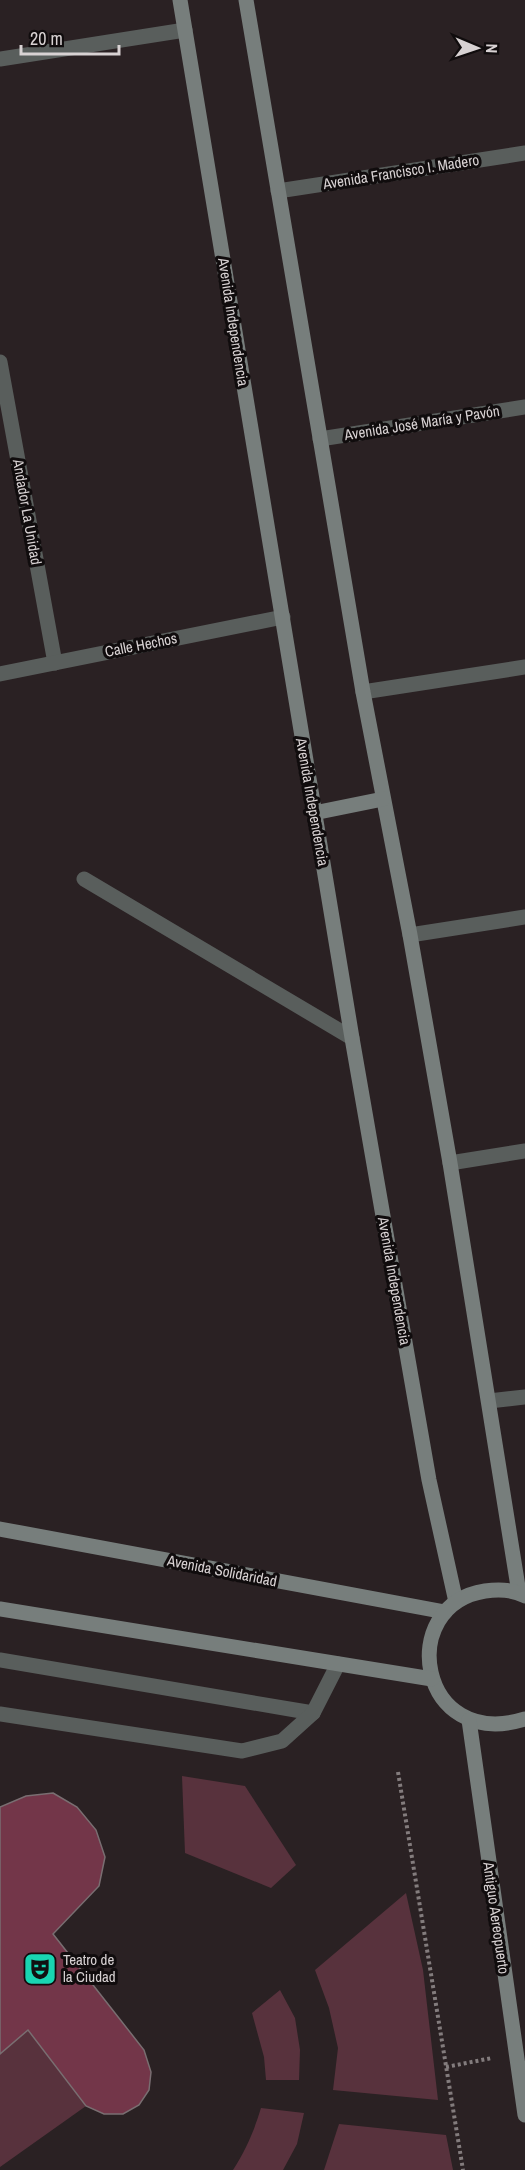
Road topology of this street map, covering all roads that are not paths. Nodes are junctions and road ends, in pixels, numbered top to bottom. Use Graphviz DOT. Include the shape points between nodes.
graph roads {
  1 [pos="180,0"];
  2 [pos="246,0"];
  3 [pos="185,30"];
  4 [pos="0,59"];
  5 [pos="525,153"];
  6 [pos="278,191"];
  7 [pos="0,362"];
  8 [pos="525,407"];
  9 [pos="320,439"];
  10 [pos="283,617"];
  11 [pos="55,663"];
  12 [pos="525,667"];
  13 [pos="0,674"];
  14 [pos="363,692"];
  15 [pos="383,799"];
  16 [pos="314,813"];
  17 [pos="84,879"];
  18 [pos="525,916"];
  19 [pos="410,934"];
  20 [pos="352,1038"];
  21 [pos="525,1151"];
  22 [pos="450,1163"];
  23 [pos="525,1397"];
  24 [pos="489,1401"];
  25 [pos="0,1529"];
  26 [pos="522,1594"];
  27 [pos="450,1607"];
  28 [pos="0,1609"];
  29 [pos="0,1660"];
  30 [pos="338,1664"];
  31 [pos="432,1679"];
  32 [pos="313,1713"];
  33 [pos="0,1714"];
  34 [pos="525,1719"];
  35 [pos="469,1720"];
  36 [pos="525,2115"];
  1 -- 3 [label="main road, Avenida Independencia"];
  2 -- 6 [label="main road"];
  3 -- 4 [label="street"];
  3 -- 10 [label="main road, Avenida Independencia"];
  5 -- 6 [label="street, Avenida Francisco I. Madero"];
  6 -- 9 [label="main road"];
  7 -- 11 [label="street, Andador La Unidad"];
  8 -- 9 [label="street, Avenida José María y Pavón"];
  9 -- 14 [label="main road"];
  10 -- 11 [label="street, Calle Hechos"];
  10 -- 16 [label="main road, Avenida Independencia"];
  11 -- 13 [label="street, Calle Hechos"];
  12 -- 14 [label="street"];
  14 -- 15 [label="main road"];
  15 -- 16 [label="main road"];
  15 -- 19 [label="main road"];
  16 -- 20 [label="main road, Avenida Independencia"];
  17 -- 20 [label="street"];
  18 -- 19 [label="street"];
  19 -- 22 [label="main road"];
  20 -- 27 [label="main road, Avenida Independencia"];
  21 -- 22 [label="street"];
  22 -- 24 [label="main road"];
  23 -- 24 [label="street"];
  24 -- 26 [label="main road"];
  25 -- 27 [label="main road, Avenida Solidaridad"];
  26 -- 27 [label="main road" via="498,1589 476,1592"];
  27 -- 31 [label="main road" via="433,1633 428,1656"];
  28 -- 30 [label="main road"];
  29 -- 32 [label="street"];
  30 -- 31 [label="main road"];
  30 -- 32 [label="street"];
  31 -- 35 [label="main road" via="440,1696"];
  32 -- 33 [label="street" via="282,1741 242,1751"];
  34 -- 35 [label="main road" via="507,1725"];
  35 -- 36 [label="main road, Antiguo Aereopuerto"];
}
